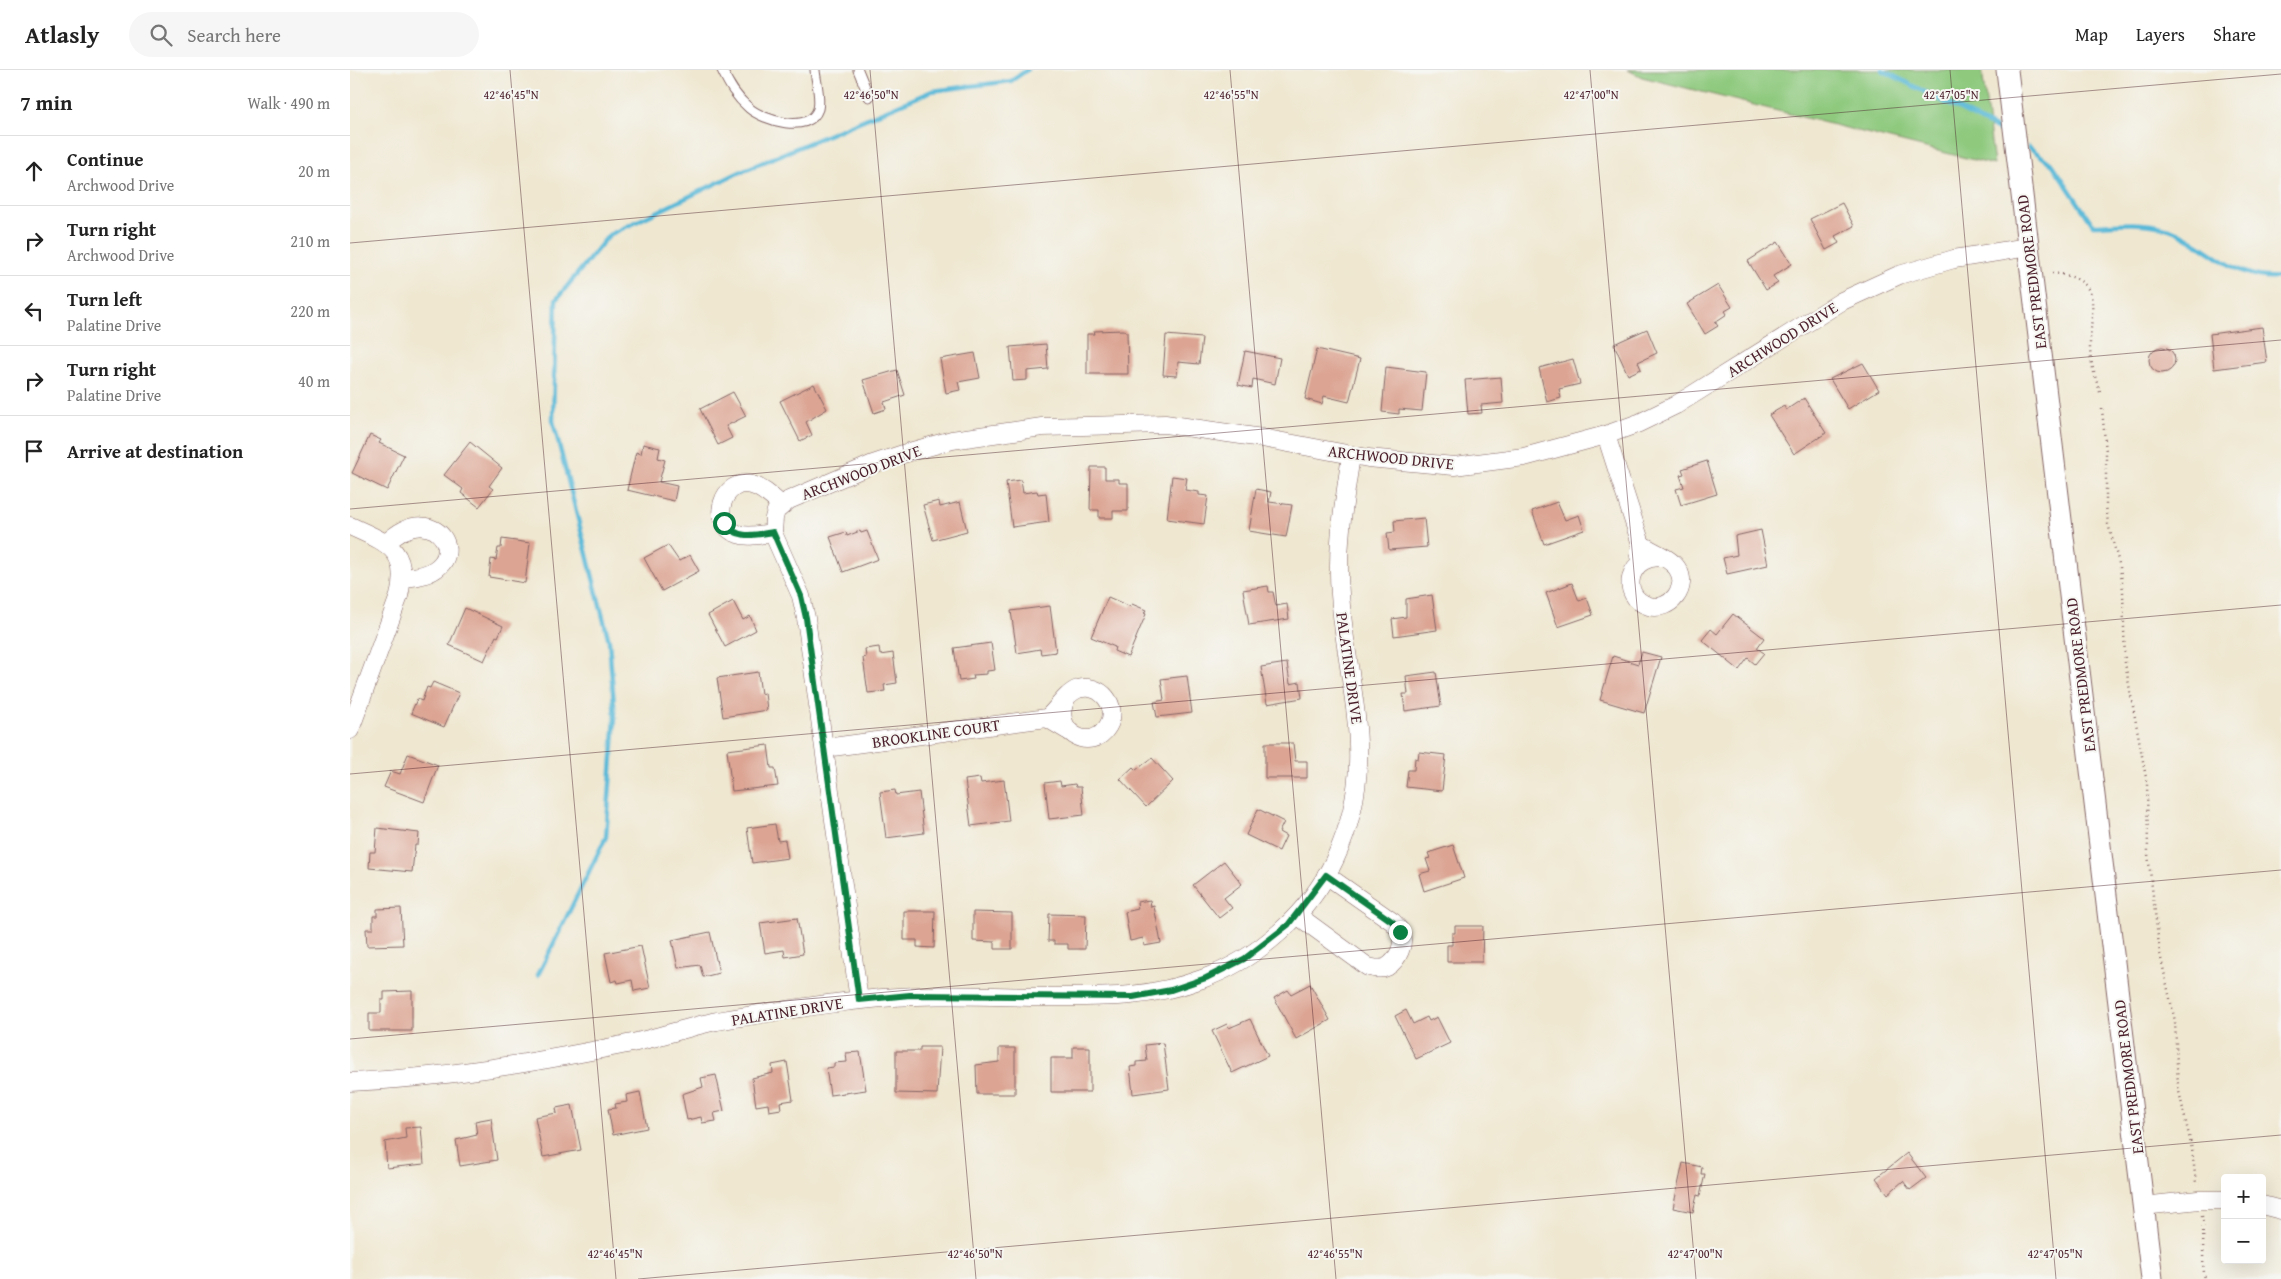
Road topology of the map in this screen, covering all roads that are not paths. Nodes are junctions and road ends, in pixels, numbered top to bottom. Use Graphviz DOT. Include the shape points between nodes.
graph roads {
  1 [pos="722,70"];
  2 [pos="814,70"];
  3 [pos="858,70"];
  4 [pos="2007,70"];
  5 [pos="869,97"];
  6 [pos="2028,247"];
  7 [pos="1606,435"];
  8 [pos="1351,456"];
  9 [pos="782,505"];
  10 [pos="350,526"];
  11 [pos="773,532"];
  12 [pos="386,544"];
  13 [pos="1642,544"];
  14 [pos="1665,558"];
  15 [pos="1635,567"];
  16 [pos="403,578"];
  17 [pos="1066,699"];
  18 [pos="1047,718"];
  19 [pos="350,730"];
  20 [pos="1067,730"];
  21 [pos="825,748"];
  22 [pos="1326,875"];
  23 [pos="1297,915"];
  24 [pos="859,1000"];
  25 [pos="350,1082"];
  26 [pos="2221,1200"];
  27 [pos="2143,1206"];
  28 [pos="2266,1206"];
  29 [pos="2281,1210"];
  30 [pos="2152,1279"];
  1 -- 2 [label="lane" via="731,89 751,110 789,124 808,120 817,111 819,102"];
  3 -- 5 [label="lane"];
  4 -- 6 [label="street, EAST PREDMORE ROAD"];
  6 -- 7 [label="street, ARCHWOOD DRIVE" via="1954,259 1899,275 1869,288 1842,301 1676,405"];
  6 -- 27 [label="street, EAST PREDMORE ROAD"];
  7 -- 8 [label="street, ARCHWOOD DRIVE" via="1524,457 1454,466"];
  7 -- 13 [label="street"];
  8 -- 9 [label="street, ARCHWOOD DRIVE" via="1262,438 1165,424 1042,427 952,440 906,453 806,492"];
  8 -- 22 [label="street, PALATINE DRIVE" via="1340,536 1340,594 1358,722 1359,754 1356,786 1344,839"];
  9 -- 11 [label="street, ARCHWOOD DRIVE" via="774,518"];
  9 -- 11 [label="street, ARCHWOOD DRIVE" via="761,489 744,484 729,491 721,506 724,523 736,534"];
  10 -- 12 [label="street"];
  11 -- 21 [label="street" via="801,596"];
  12 -- 16 [label="street" via="400,560"];
  12 -- 16 [label="street" via="396,535 422,525 432,527 443,536 446,554 443,564 419,578"];
  13 -- 14 [label="street"];
  13 -- 15 [label="street"];
  14 -- 15 [label="street" via="1648,558"];
  14 -- 15 [label="street" via="1678,568 1681,576 1679,593 1667,605 1650,607 1636,598 1630,583"];
  16 -- 19 [label="street"];
  17 -- 18 [label="street"];
  17 -- 20 [label="street" via="1061,715"];
  17 -- 20 [label="street" via="1079,689 1096,689 1108,700 1112,716 1105,731 1098,736 1082,738"];
  18 -- 20 [label="street"];
  18 -- 21 [label="street, BROOKLINE COURT"];
  21 -- 24 [label="street"];
  22 -- 23 [label="street, PALATINE DRIVE"];
  22 -- 23 [label="street" via="1393,922 1400,932 1400,953 1387,967 1368,967"];
  23 -- 24 [label="street, PALATINE DRIVE" via="1244,959 1206,978 1171,990 1133,997 910,995"];
  24 -- 25 [label="street, PALATINE DRIVE" via="715,1022 634,1042 507,1065 406,1080"];
  26 -- 27 [label="street"];
  27 -- 30 [label="street, EAST PREDMORE ROAD"];
  28 -- 29 [label="street"];
}
